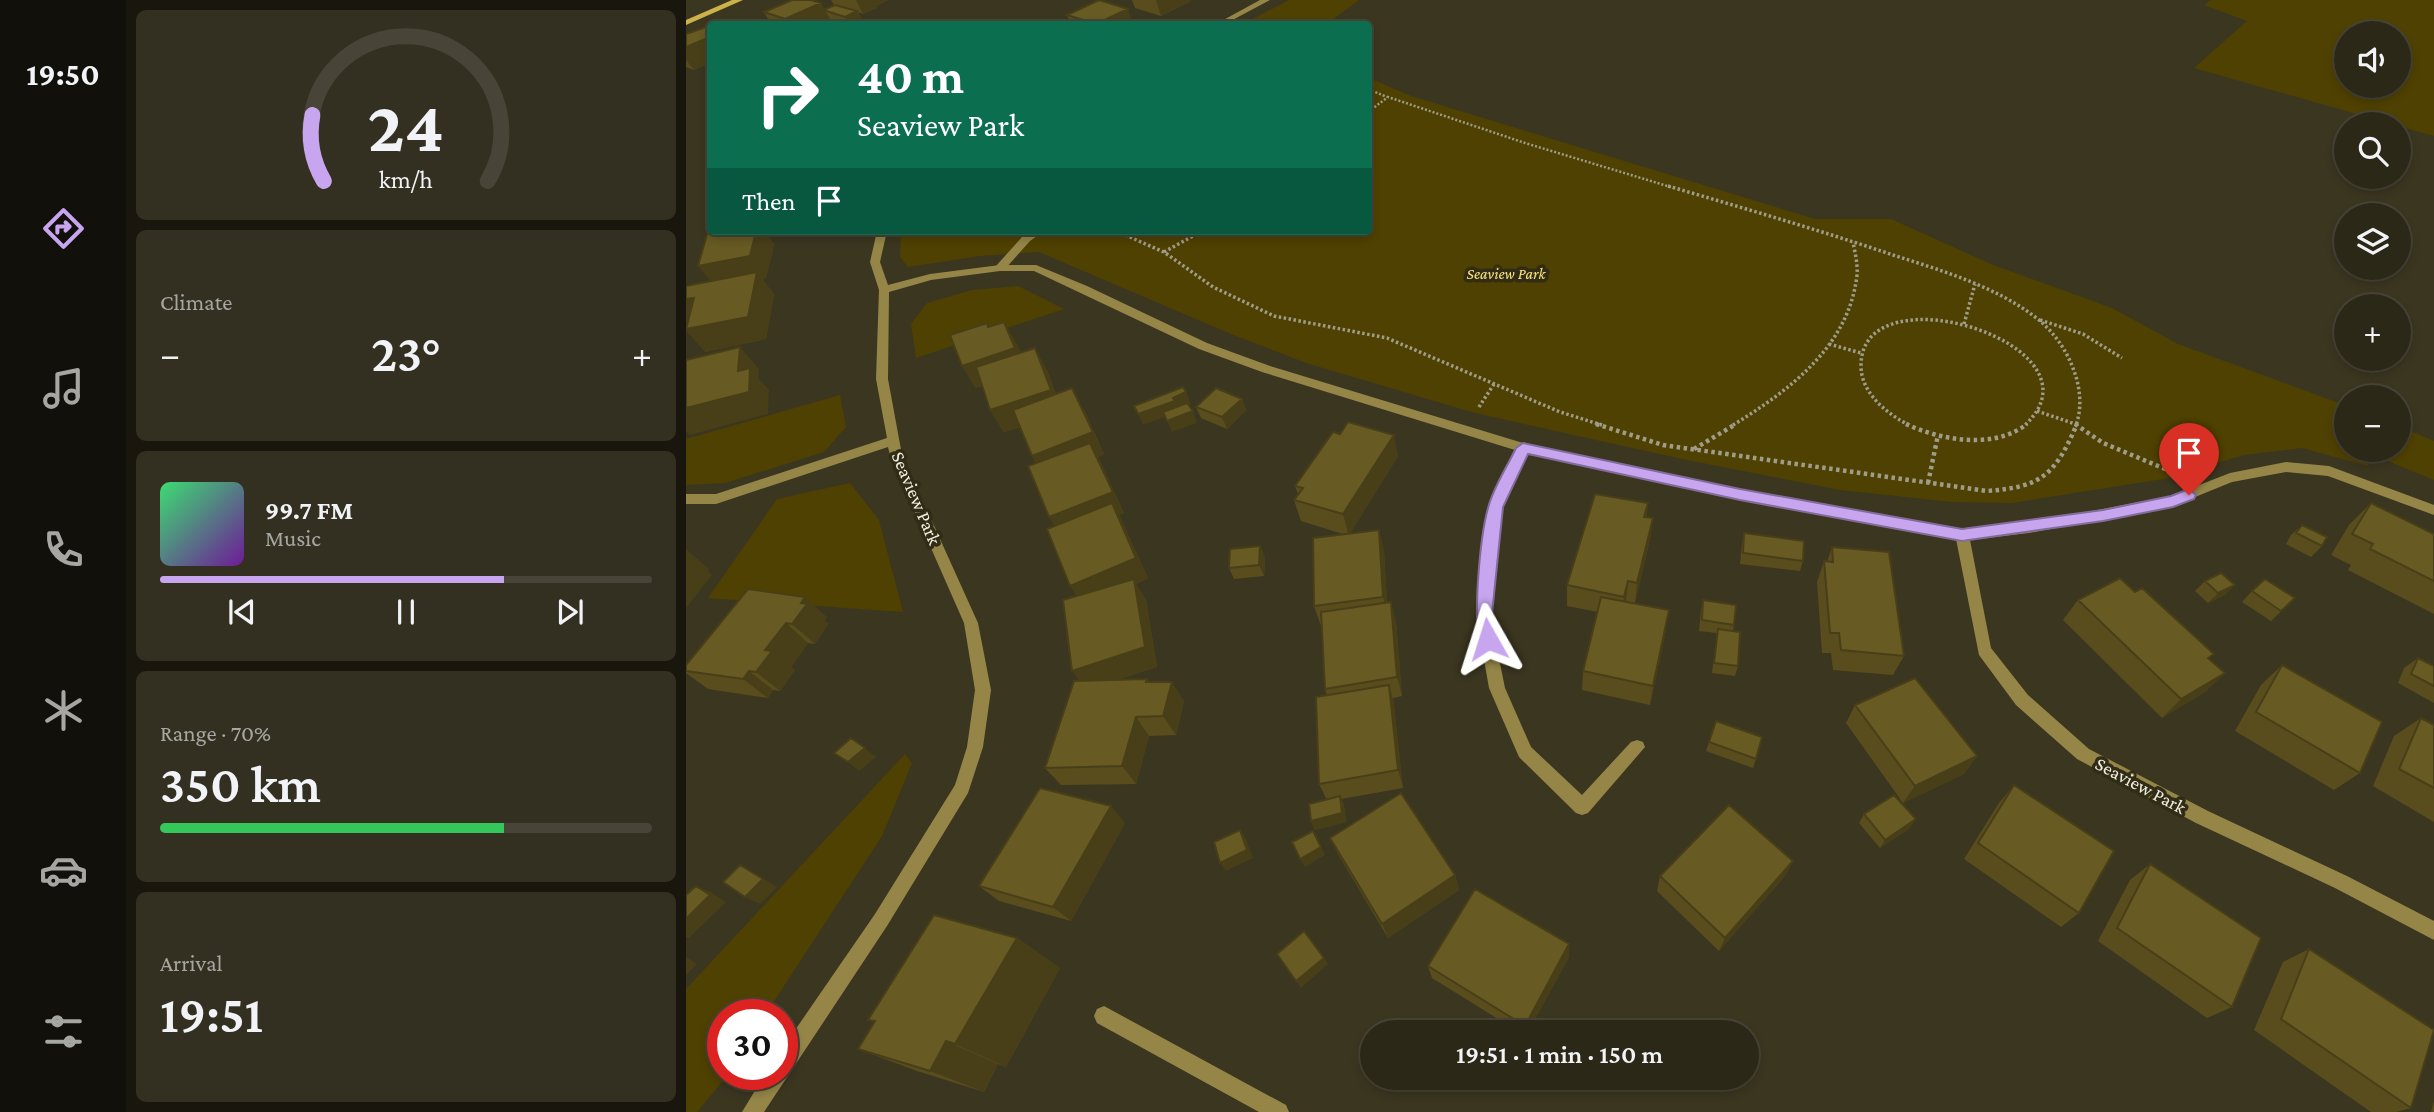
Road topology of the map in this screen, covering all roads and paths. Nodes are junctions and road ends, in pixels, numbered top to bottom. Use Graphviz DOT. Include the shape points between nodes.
graph roads {
  1 [pos="739,0"];
  2 [pos="1266,0"];
  3 [pos="1226,21"];
  4 [pos="686,23"];
  5 [pos="1372,91"];
  6 [pos="1388,97"];
  7 [pos="1372,109"];
  8 [pos="881,235"];
  9 [pos="1032,235"];
  10 [pos="1125,235"];
  11 [pos="1195,235"];
  12 [pos="1853,242"];
  13 [pos="1164,252"];
  14 [pos="1000,268"];
  15 [pos="1975,285"];
  16 [pos="884,290"];
  17 [pos="2039,320"];
  18 [pos="1964,324"];
  19 [pos="1829,344"];
  20 [pos="1862,354"];
  21 [pos="2122,358"];
  22 [pos="2038,411"];
  23 [pos="2076,424"];
  24 [pos="1938,435"];
  25 [pos="893,441"];
  26 [pos="1523,448"];
  27 [pos="1693,449"];
  28 [pos="1928,482"];
  29 [pos="2205,489"];
  30 [pos="686,499"];
  31 [pos="2434,510"];
  32 [pos="1962,535"];
  33 [pos="1637,747"];
  34 [pos="2434,932"];
  35 [pos="1104,1016"];
  36 [pos="798,1043"];
  37 [pos="766,1090"];
  38 [pos="752,1112"];
  39 [pos="1279,1112"];
  1 -- 4 [label="main road"];
  2 -- 3 [label="street"];
  5 -- 6 [label="path"];
  6 -- 7 [label="path"];
  6 -- 12 [label="path"];
  8 -- 16 [label="street, Seaview Park" via="876,262"];
  9 -- 14 [label="street"];
  10 -- 13 [label="path"];
  11 -- 13 [label="path"];
  12 -- 15 [label="path"];
  12 -- 19 [label="path" via="1857,274 1847,316"];
  13 -- 27 [label="path" via="1213,287 1274,316 1387,338 1560,412 1663,445"];
  14 -- 16 [label="street" via="930,277"];
  14 -- 26 [label="street" via="1036,268 1203,346"];
  15 -- 17 [label="path"];
  15 -- 18 [label="path"];
  16 -- 25 [label="street, Seaview Park" via="882,379"];
  17 -- 21 [label="path" via="2072,327"];
  17 -- 23 [label="path" via="2055,333 2067,356 2078,388"];
  18 -- 20 [label="path" via="1939,319 1907,321 1880,330"];
  18 -- 22 [label="path" via="2004,340 2028,359 2042,384"];
  19 -- 20 [label="path"];
  19 -- 27 [label="path" via="1772,402"];
  20 -- 24 [label="path" via="1859,370 1867,392 1889,413"];
  22 -- 23 [label="path"];
  22 -- 24 [label="path" via="2021,429 1997,438 1959,440"];
  23 -- 28 [label="path" via="2049,473 2028,487 1987,491"];
  23 -- 29 [label="path" via="2103,443"];
  24 -- 28 [label="path"];
  25 -- 30 [label="street" via="716,499"];
  25 -- 36 [label="street, Seaview Park" via="971,624 983,690 975,747 956,799"];
  26 -- 32 [label="street"];
  26 -- 33 [label="street" via="1495,507 1483,614 1497,688 1525,752 1582,807"];
  27 -- 28 [label="path"];
  29 -- 31 [label="street" via="2230,478 2286,467 2318,470"];
  29 -- 32 [label="street" via="2173,501 2103,515"];
  32 -- 34 [label="street, Seaview Park" via="1984,650 2022,700 2083,754"];
  35 -- 39 [label="street"];
  37 -- 38 [label="street"];
}
